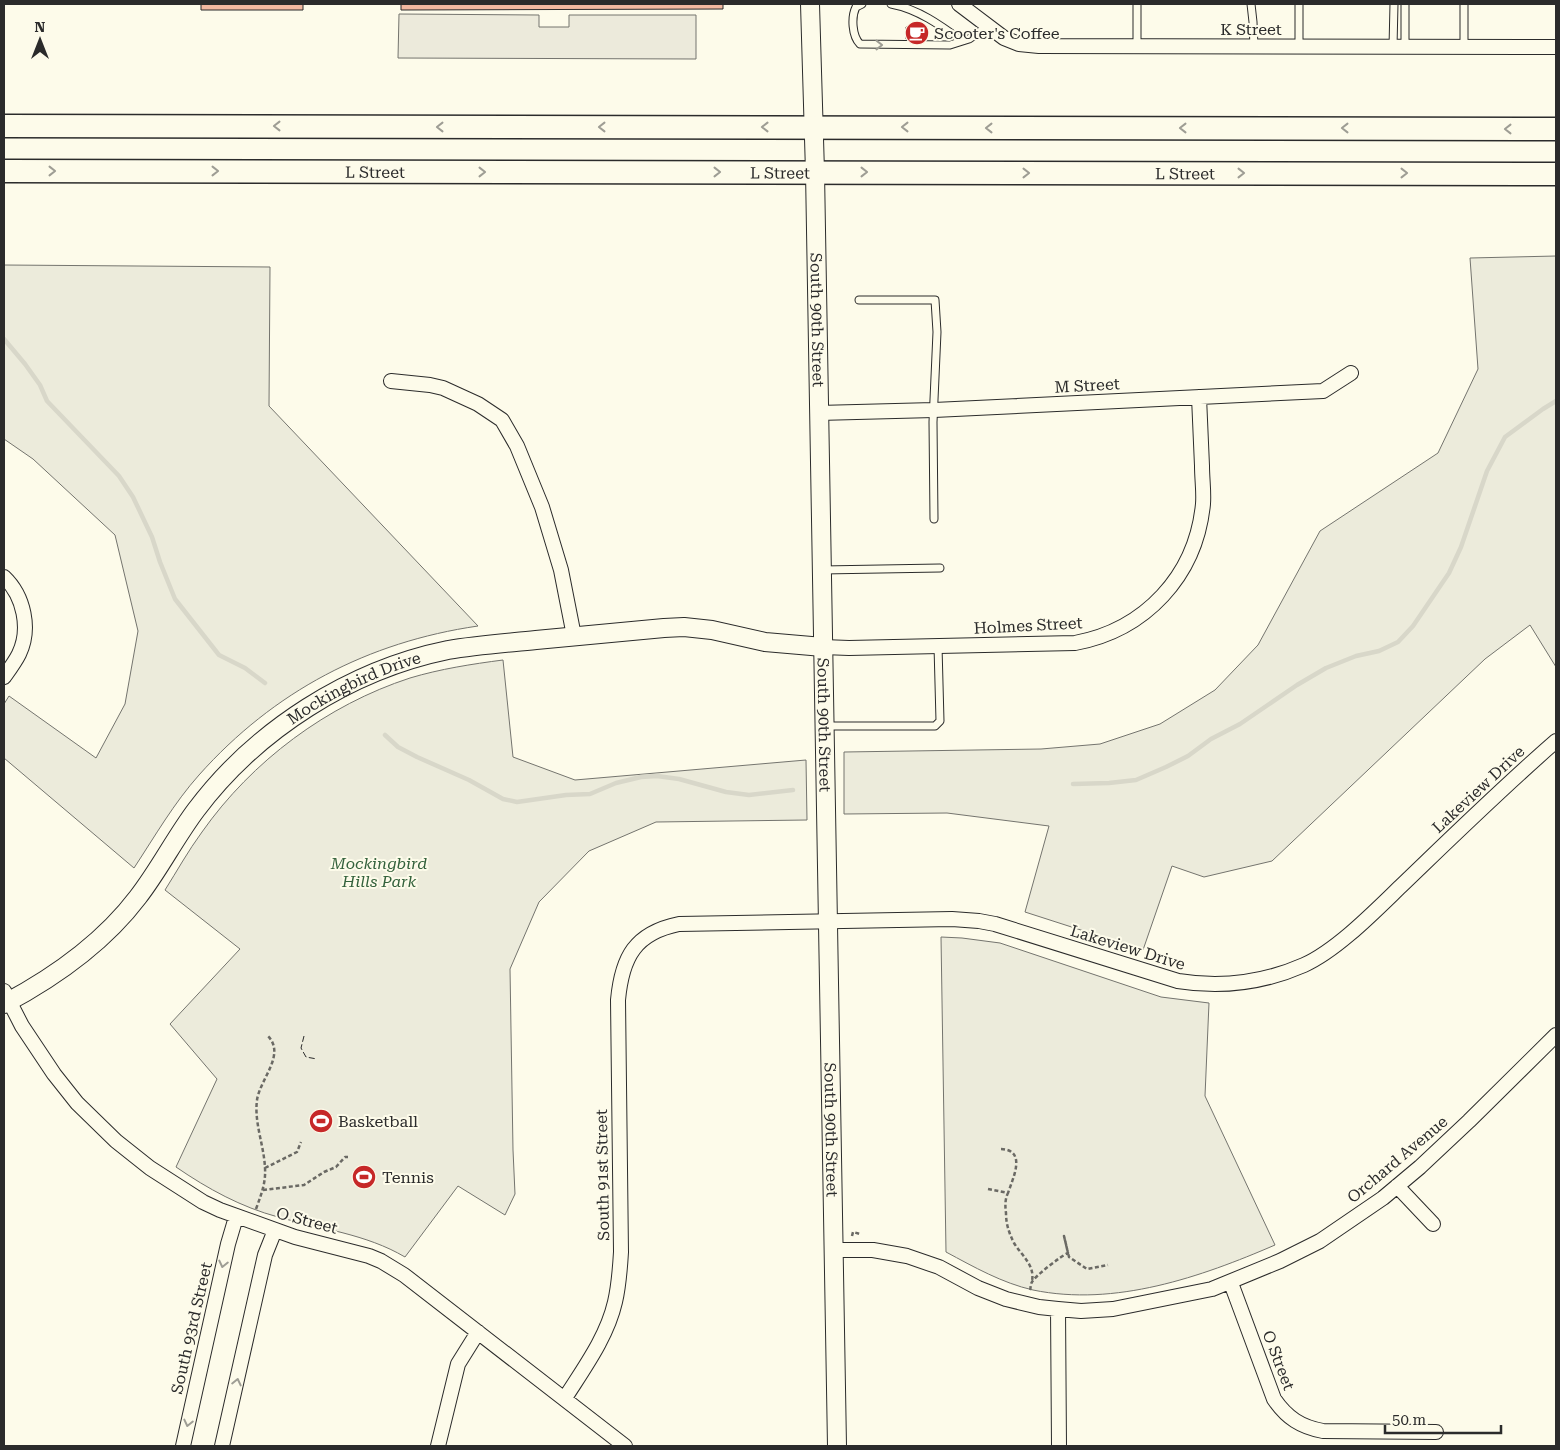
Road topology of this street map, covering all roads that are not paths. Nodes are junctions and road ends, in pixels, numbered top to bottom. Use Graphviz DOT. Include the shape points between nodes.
graph roads {
  1 [pos="810,4"];
  2 [pos="862,4"];
  3 [pos="891,4"];
  4 [pos="960,4"];
  5 [pos="1137,4"];
  6 [pos="1251,4"];
  7 [pos="1299,4"];
  8 [pos="1394,4"];
  9 [pos="1405,4"];
  10 [pos="1464,4"];
  11 [pos="988,26"];
  12 [pos="962,40"];
  13 [pos="1137,46"];
  14 [pos="1254,47"];
  15 [pos="1299,47"];
  16 [pos="1399,47"];
  17 [pos="1464,47"];
  18 [pos="1556,47"];
  19 [pos="4,126"];
  20 [pos="814,127"];
  21 [pos="1556,129"];
  22 [pos="4,171"];
  23 [pos="815,172"];
  24 [pos="1556,174"];
  25 [pos="859,300"];
  26 [pos="1351,373"];
  27 [pos="391,381"];
  28 [pos="1199,397"];
  29 [pos="934,410"];
  30 [pos="818,413"];
  31 [pos="934,519"];
  32 [pos="940,568"];
  33 [pos="822,570"];
  34 [pos="4,577"];
  35 [pos="574,636"];
  36 [pos="938,646"];
  37 [pos="824,647"];
  38 [pos="4,677"];
  39 [pos="825,726"];
  40 [pos="1556,741"];
  41 [pos="828,921"];
  42 [pos="639,942"];
  43 [pos="5,999"];
  44 [pos="1556,1035"];
  45 [pos="1397,1186"];
  46 [pos="236,1217"];
  47 [pos="1433,1224"];
  48 [pos="275,1230"];
  49 [pos="833,1250"];
  50 [pos="1231,1282"];
  51 [pos="1058,1309"];
  52 [pos="478,1332"];
  53 [pos="565,1398"];
  54 [pos="1436,1432"];
  55 [pos="183,1446"];
  56 [pos="222,1446"];
  57 [pos="438,1446"];
  58 [pos="625,1446"];
  59 [pos="837,1446"];
  60 [pos="1059,1446"];
  1 -- 20 [label="street, South 90th Street"];
  2 -- 12 [label="lane, one-way" via="853,12 854,34 860,44 950,45"];
  3 -- 12 [label="lane" via="931,19"];
  4 -- 11 [label="street, K Street"];
  5 -- 13 [label="lane"];
  6 -- 14 [label="lane"];
  7 -- 15 [label="lane"];
  8 -- 16 [label="lane"];
  9 -- 16 [label="lane"];
  10 -- 17 [label="lane"];
  11 -- 12 [label="lane"];
  11 -- 13 [label="street, K Street" via="1019,44"];
  13 -- 14 [label="street, K Street"];
  14 -- 15 [label="street, K Street"];
  15 -- 16 [label="street, K Street"];
  16 -- 17 [label="street, K Street"];
  17 -- 18 [label="street, K Street"];
  20 -- 19 [label="main road, one-way"];
  21 -- 20 [label="main road, one-way"];
  20 -- 23 [label="street, South 90th Street"];
  22 -- 23 [label="main road, L Street, one-way"];
  23 -- 24 [label="main road, L Street, one-way"];
  23 -- 30 [label="street, South 90th Street"];
  25 -- 29 [label="lane" via="935,300"];
  26 -- 28 [label="street, M Street" via="1323,391"];
  27 -- 35 [label="street" via="443,388 478,404 502,420 517,446 542,507 561,570"];
  28 -- 29 [label="street, M Street"];
  28 -- 36 [label="street, Holmes Street" via="1201,521 1195,545 1181,573 1162,597 1126,624 1084,641"];
  29 -- 30 [label="street, M Street"];
  29 -- 31 [label="lane"];
  30 -- 33 [label="street, South 90th Street"];
  32 -- 33 [label="lane"];
  33 -- 37 [label="street, South 90th Street"];
  34 -- 38 [label="street" via="17,594 25,618 20,653"];
  35 -- 37 [label="street, Mockingbird Drive" via="684,627 765,642"];
  35 -- 43 [label="street, Mockingbird Drive" via="475,646 420,657 363,678 305,710 259,745 217,785 196,810 138,898 110,928 31,989"];
  36 -- 37 [label="street, Holmes Street"];
  36 -- 39 [label="lane" via="940,721 935,726"];
  37 -- 39 [label="street, South 90th Street"];
  39 -- 41 [label="street, South 90th Street"];
  40 -- 41 [label="street, Lakeview Drive" via="1334,946 1304,965 1271,977 1224,985 1178,982 979,921"];
  41 -- 42 [label="street, Lakeview Drive" via="679,924 652,933"];
  41 -- 49 [label="street, South 90th Street"];
  42 -- 53 [label="street, South 91st Street" via="624,966 618,1000 620,1281 607,1326"];
  43 -- 46 [label="street, O Street" via="54,1074 116,1141 150,1168 203,1202"];
  44 -- 45 [label="street, Orchard Avenue"];
  45 -- 47 [label="street"];
  45 -- 50 [label="street, Orchard Avenue" via="1320,1241"];
  46 -- 48 [label="street, O Street"];
  46 -- 55 [label="street, South 93rd Street, one-way"];
  48 -- 52 [label="street, O Street" via="381,1261 404,1274"];
  56 -- 48 [label="street, one-way" via="265,1255"];
  49 -- 51 [label="street, Orchard Avenue" via="873,1250 906,1256 939,1267 978,1288 1006,1298"];
  49 -- 59 [label="street, South 90th Street"];
  50 -- 51 [label="street, Orchard Avenue" via="1212,1290 1113,1309"];
  50 -- 54 [label="street, O Street" via="1274,1399 1289,1418 1323,1432"];
  51 -- 60 [label="street"];
  52 -- 53 [label="street, O Street"];
  52 -- 57 [label="street" via="458,1364"];
  53 -- 58 [label="street, O Street"];
}
